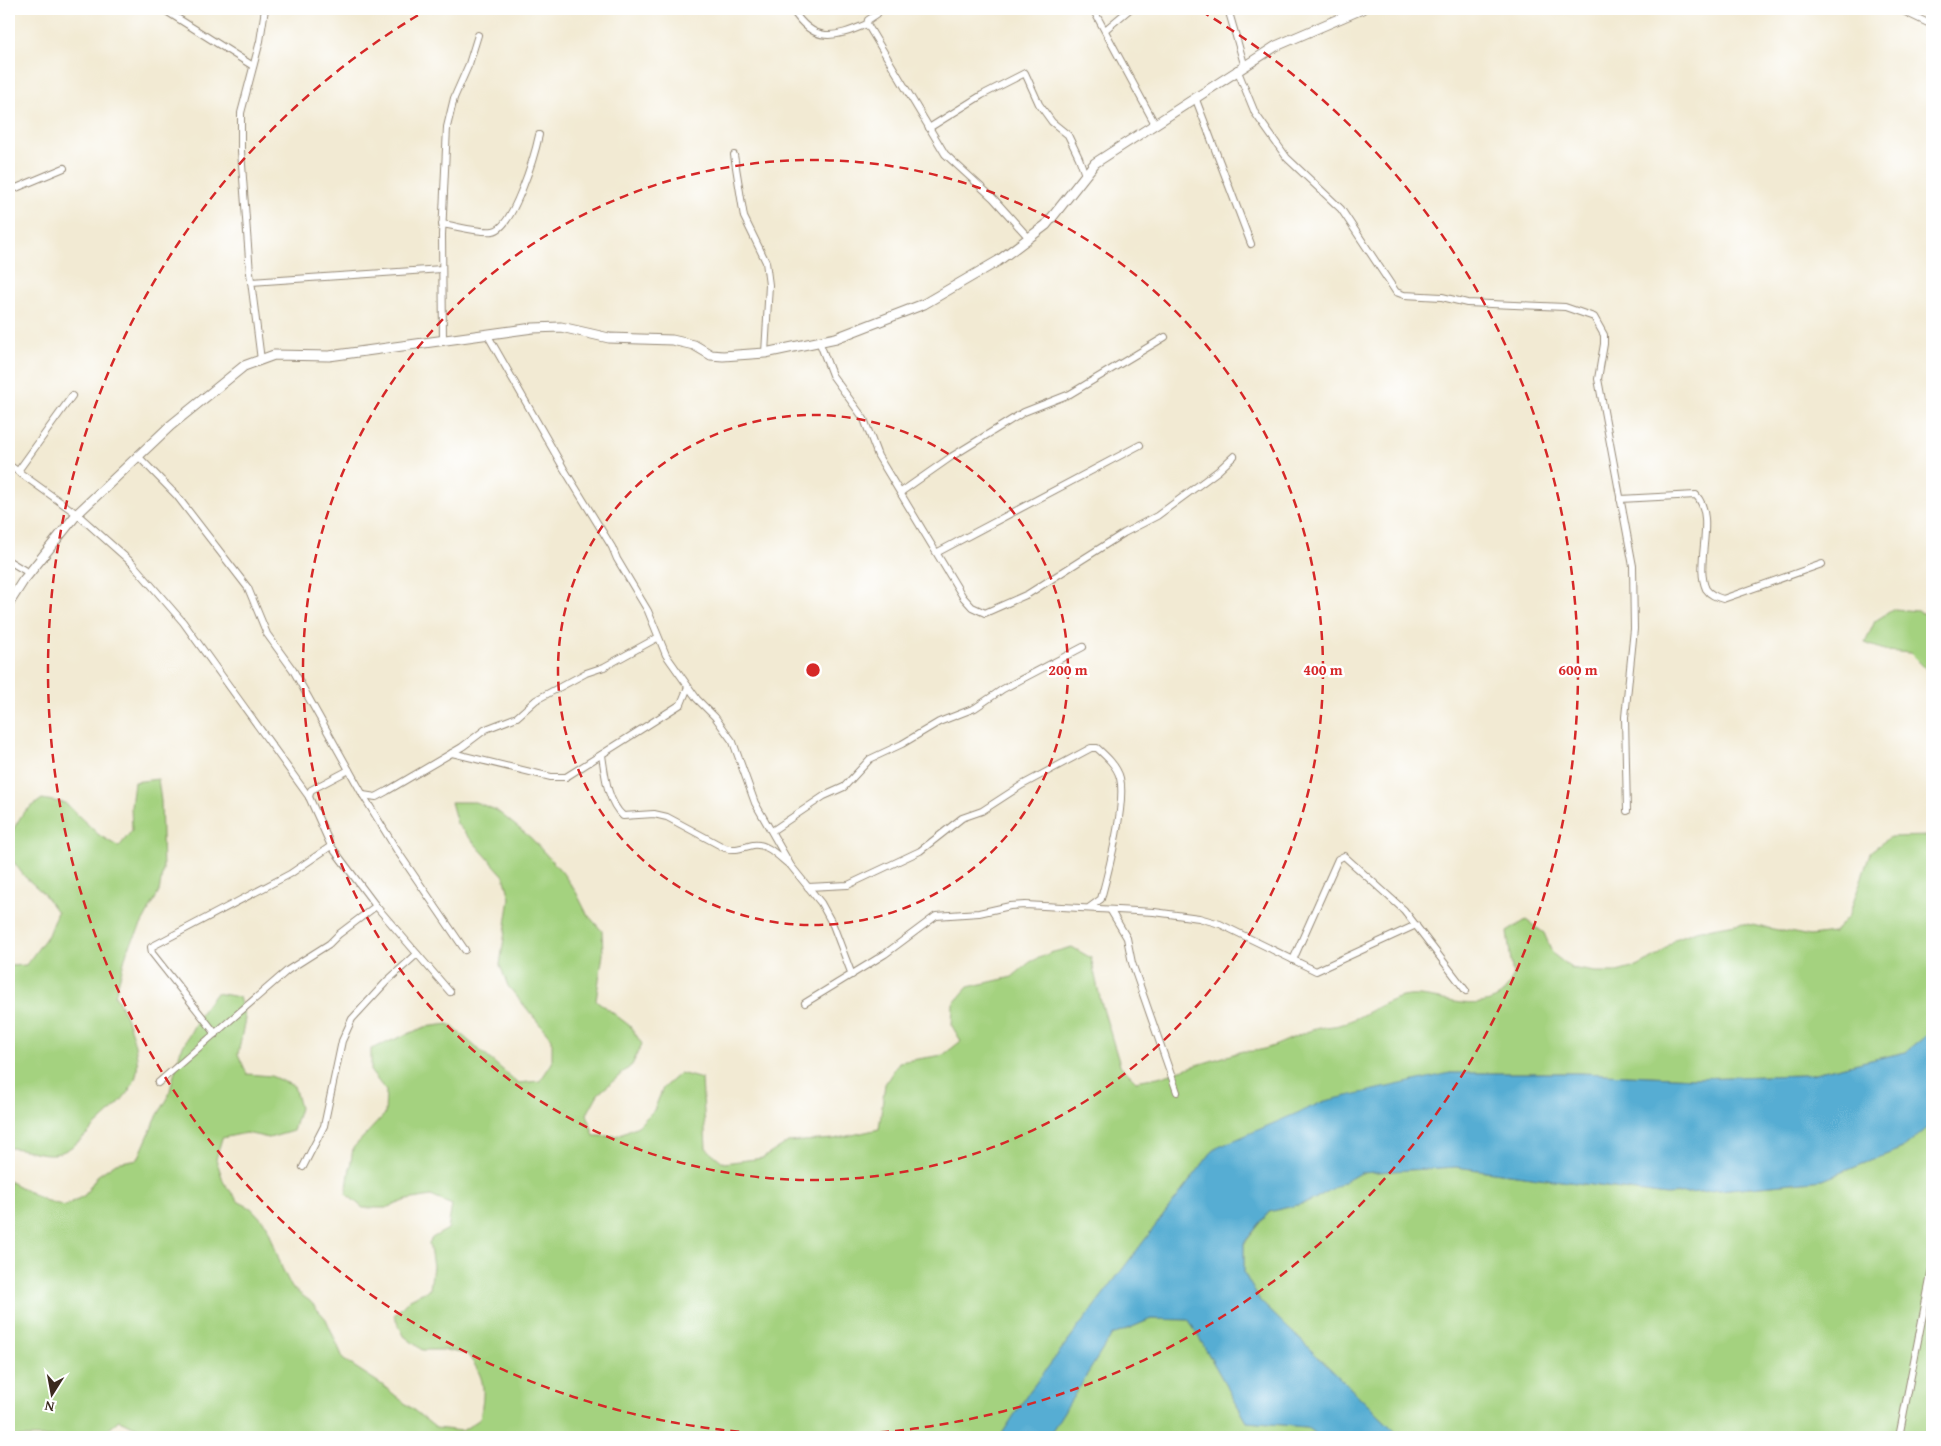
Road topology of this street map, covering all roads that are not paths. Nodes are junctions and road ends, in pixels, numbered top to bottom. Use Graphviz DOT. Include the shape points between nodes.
graph roads {
  1 [pos="163,9"];
  2 [pos="265,9"];
  3 [pos="792,9"];
  4 [pos="880,9"];
  5 [pos="1093,9"];
  6 [pos="1130,9"];
  7 [pos="1228,9"];
  8 [pos="1362,9"];
  9 [pos="1899,9"];
  10 [pos="867,24"];
  11 [pos="1932,25"];
  12 [pos="1105,30"];
  13 [pos="478,35"];
  14 [pos="253,66"];
  15 [pos="1240,67"];
  16 [pos="1195,97"];
  17 [pos="1155,124"];
  18 [pos="929,128"];
  19 [pos="539,135"];
  20 [pos="734,155"];
  21 [pos="64,168"];
  22 [pos="1084,175"];
  23 [pos="9,191"];
  24 [pos="442,224"];
  25 [pos="1029,238"];
  26 [pos="1251,244"];
  27 [pos="442,269"];
  28 [pos="251,282"];
  29 [pos="487,334"];
  30 [pos="1165,337"];
  31 [pos="443,340"];
  32 [pos="820,342"];
  33 [pos="765,352"];
  34 [pos="261,360"];
  35 [pos="72,396"];
  36 [pos="1140,445"];
  37 [pos="136,456"];
  38 [pos="1234,456"];
  39 [pos="9,465"];
  40 [pos="18,471"];
  41 [pos="901,492"];
  42 [pos="1620,499"];
  43 [pos="77,514"];
  44 [pos="938,552"];
  45 [pos="9,561"];
  46 [pos="1822,564"];
  47 [pos="29,573"];
  48 [pos="9,603"];
  49 [pos="658,638"];
  50 [pos="1083,647"];
  51 [pos="688,687"];
  52 [pos="452,752"];
  53 [pos="602,755"];
  54 [pos="349,770"];
  55 [pos="364,795"];
  56 [pos="309,797"];
  57 [pos="1627,811"];
  58 [pos="772,831"];
  59 [pos="331,846"];
  60 [pos="791,866"];
  61 [pos="808,888"];
  62 [pos="376,906"];
  63 [pos="1086,908"];
  64 [pos="1111,911"];
  65 [pos="1416,925"];
  66 [pos="465,950"];
  67 [pos="417,954"];
  68 [pos="1293,960"];
  69 [pos="852,975"];
  70 [pos="1466,991"];
  71 [pos="450,992"];
  72 [pos="805,1002"];
  73 [pos="216,1034"];
  74 [pos="158,1083"];
  75 [pos="1177,1092"];
  76 [pos="303,1167"];
  77 [pos="1932,1269"];
  78 [pos="1899,1437"];
  1 -- 14 [label="street"];
  2 -- 14 [label="street"];
  3 -- 10 [label="street" via="808,28 830,36 839,36"];
  4 -- 10 [label="street"];
  5 -- 12 [label="street"];
  6 -- 12 [label="street"];
  7 -- 15 [label="street"];
  8 -- 15 [label="main road" via="1276,46"];
  9 -- 11 [label="street"];
  10 -- 18 [label="street"];
  12 -- 17 [label="street"];
  13 -- 24 [label="street" via="449,112"];
  14 -- 28 [label="street" via="241,113"];
  15 -- 16 [label="main road"];
  15 -- 42 [label="street" via="1254,113 1287,158 1341,209 1396,292 1467,303 1552,305 1594,317 1604,339 1598,379"];
  16 -- 17 [label="main road"];
  16 -- 26 [label="street"];
  17 -- 22 [label="main road" via="1094,163"];
  18 -- 22 [label="street" via="1025,73 1039,104 1052,122 1068,135"];
  18 -- 25 [label="street" via="952,163 993,198"];
  19 -- 24 [label="street" via="532,164 505,224 493,231"];
  20 -- 33 [label="street" via="744,217 766,262 769,285"];
  21 -- 23 [label="street"];
  22 -- 25 [label="main road" via="1061,208"];
  24 -- 27 [label="street"];
  25 -- 32 [label="main road" via="998,261 924,304"];
  27 -- 28 [label="street"];
  27 -- 31 [label="street"];
  28 -- 34 [label="street"];
  29 -- 31 [label="main road"];
  29 -- 33 [label="main road" via="561,327 609,338 687,343 710,355"];
  29 -- 49 [label="street" via="612,547 648,611"];
  30 -- 41 [label="street" via="1070,394 1024,412"];
  31 -- 34 [label="main road" via="329,356 285,354"];
  32 -- 33 [label="main road"];
  32 -- 41 [label="street" via="832,375 864,419 878,456"];
  34 -- 37 [label="main road" via="244,366 226,379"];
  35 -- 40 [label="street"];
  36 -- 44 [label="street"];
  37 -- 43 [label="main road"];
  37 -- 54 [label="street" via="177,496 248,588 268,634 293,670"];
  38 -- 44 [label="street" via="1157,516 1124,533 1028,594 991,612 978,611 963,597"];
  39 -- 40 [label="street"];
  40 -- 43 [label="street"];
  41 -- 44 [label="street"];
  42 -- 46 [label="street" via="1696,495 1703,509 1706,589 1722,599"];
  42 -- 57 [label="street" via="1633,566 1634,629 1625,717"];
  43 -- 47 [label="main road"];
  43 -- 56 [label="street" via="132,563 183,622"];
  45 -- 47 [label="street"];
  47 -- 48 [label="main road"];
  49 -- 51 [label="street"];
  49 -- 52 [label="street" via="552,691 517,717 486,729"];
  50 -- 58 [label="street" via="1003,689 975,708 939,722 870,759 844,788 824,796"];
  51 -- 53 [label="street" via="681,704"];
  51 -- 58 [label="street" via="733,742 755,803"];
  52 -- 53 [label="street" via="560,778"];
  52 -- 55 [label="street" via="376,797"];
  53 -- 60 [label="street" via="607,787 623,816 654,814 667,817 725,848 763,846"];
  54 -- 55 [label="street"];
  54 -- 56 [label="street" via="311,790"];
  55 -- 66 [label="street" via="396,849"];
  56 -- 59 [label="street"];
  58 -- 60 [label="street"];
  59 -- 62 [label="street"];
  59 -- 73 [label="street" via="290,874 151,946 152,953"];
  60 -- 61 [label="street"];
  61 -- 63 [label="street" via="848,885 920,851 962,818 982,811 1022,785 1091,748 1097,748 1115,768 1121,788 1101,899 1095,906"];
  61 -- 69 [label="street" via="833,925"];
  62 -- 67 [label="street"];
  62 -- 73 [label="street" via="329,944 288,970"];
  63 -- 64 [label="street"];
  63 -- 69 [label="street" via="1025,905 979,913 940,915"];
  64 -- 68 [label="street" via="1199,918 1220,924"];
  64 -- 75 [label="street" via="1127,938 1132,963"];
  65 -- 68 [label="street" via="1316,971"];
  65 -- 68 [label="street" via="1404,910 1341,856"];
  65 -- 70 [label="street"];
  67 -- 71 [label="street"];
  67 -- 76 [label="street" via="386,981 352,1019 342,1041 324,1126"];
  69 -- 72 [label="street"];
  73 -- 74 [label="street"];
  77 -- 78 [label="street"];
}
